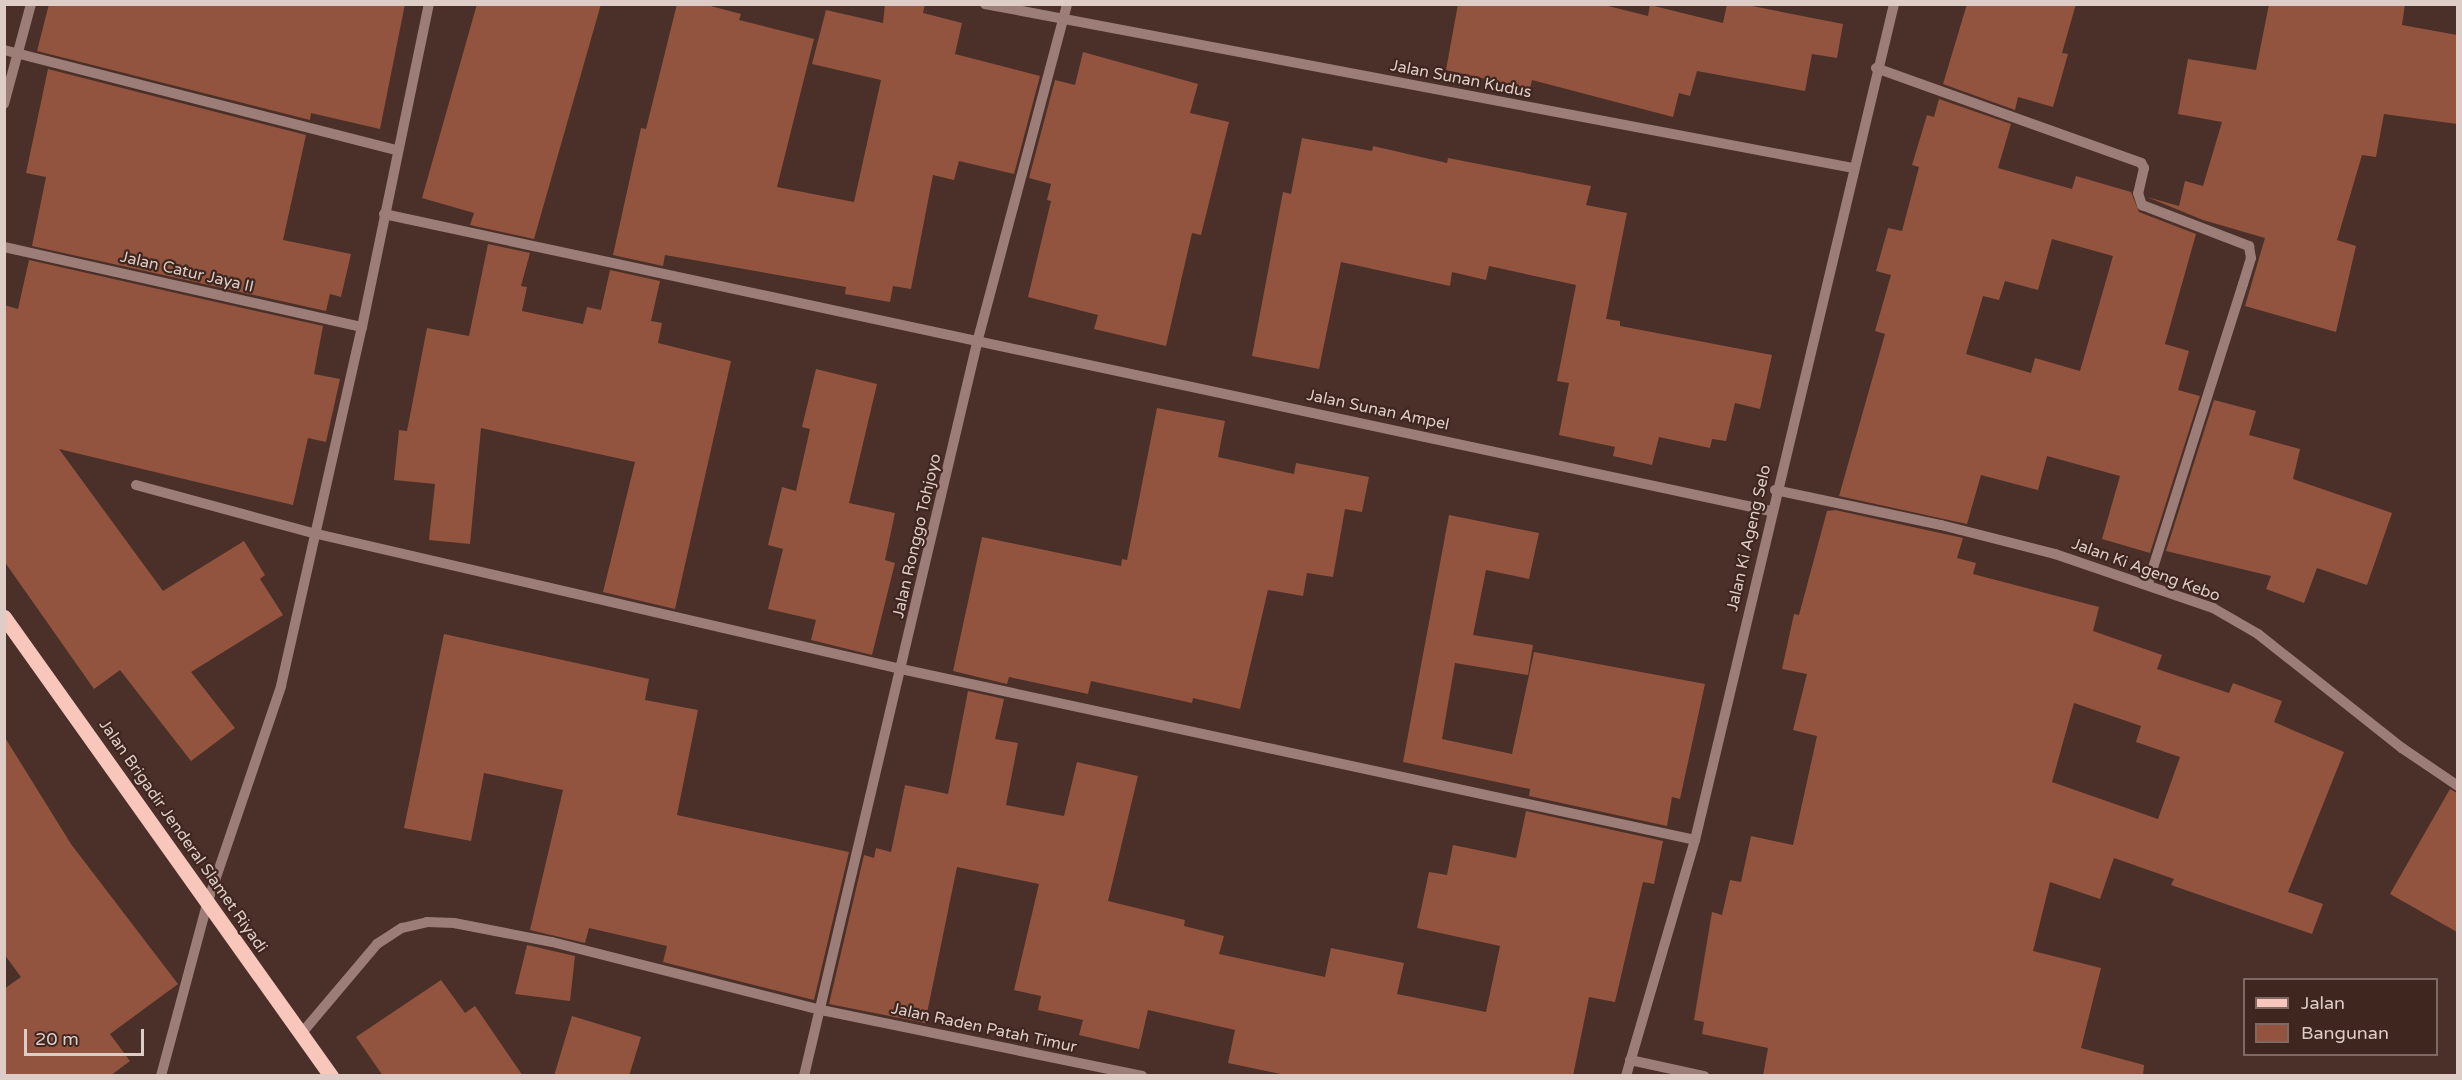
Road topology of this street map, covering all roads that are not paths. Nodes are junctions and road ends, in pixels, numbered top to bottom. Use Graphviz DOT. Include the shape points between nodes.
graph roads {
  1 [pos="31,4"];
  2 [pos="429,4"];
  3 [pos="985,4"];
  4 [pos="1066,4"];
  5 [pos="1894,4"];
  6 [pos="1063,20"];
  7 [pos="4,50"];
  8 [pos="17,54"];
  9 [pos="1876,68"];
  10 [pos="4,104"];
  11 [pos="396,150"];
  12 [pos="1853,168"];
  13 [pos="384,214"];
  14 [pos="4,247"];
  15 [pos="362,327"];
  16 [pos="978,339"];
  17 [pos="136,485"];
  18 [pos="1775,490"];
  19 [pos="1771,511"];
  20 [pos="312,533"];
  21 [pos="2148,583"];
  22 [pos="4,617"];
  23 [pos="901,669"];
  24 [pos="2453,784"];
  25 [pos="1695,840"];
  26 [pos="207,901"];
  27 [pos="821,1010"];
  28 [pos="301,1034"];
  29 [pos="1630,1060"];
  30 [pos="161,1076"];
  31 [pos="331,1076"];
  32 [pos="804,1076"];
  33 [pos="1142,1076"];
  34 [pos="1626,1076"];
  35 [pos="1704,1076"];
  1 -- 8 [label="street"];
  2 -- 11 [label="street"];
  3 -- 6 [label="street, Jalan Sunan Kudus"];
  4 -- 6 [label="street, Jalan Ronggo Tohjoyo"];
  5 -- 9 [label="street, Jalan Ki Ageng Selo"];
  6 -- 12 [label="street, Jalan Sunan Kudus"];
  6 -- 16 [label="street, Jalan Ronggo Tohjoyo"];
  7 -- 8 [label="street"];
  8 -- 10 [label="street"];
  8 -- 11 [label="street"];
  9 -- 12 [label="street, Jalan Ki Ageng Selo"];
  9 -- 21 [label="street" via="2141,163 2144,168 2138,193 2142,205 2249,246 2251,258"];
  11 -- 13 [label="street"];
  12 -- 18 [label="street, Jalan Ki Ageng Selo"];
  13 -- 15 [label="street"];
  13 -- 16 [label="street, Jalan Sunan Ampel"];
  14 -- 15 [label="street, Jalan Catur Jaya II"];
  15 -- 20 [label="street"];
  16 -- 19 [label="street, Jalan Sunan Ampel"];
  16 -- 23 [label="street, Jalan Ronggo Tohjoyo"];
  17 -- 20 [label="street"];
  18 -- 19 [label="street, Jalan Ki Ageng Selo"];
  18 -- 21 [label="street, Jalan Ki Ageng Kebo" via="1952,528"];
  19 -- 25 [label="street, Jalan Ki Ageng Selo"];
  20 -- 23 [label="street"];
  20 -- 26 [label="street" via="281,686"];
  21 -- 24 [label="street, Jalan Ki Ageng Kebo" via="2213,608 2258,634"];
  22 -- 26 [label="main road, Jalan Brigadir Jenderal Slamet Riyadi"];
  23 -- 25 [label="street"];
  23 -- 27 [label="street, Jalan Ronggo Tohjoyo"];
  25 -- 29 [label="street, Jalan Ki Ageng Selo"];
  26 -- 28 [label="main road, Jalan Brigadir Jenderal Slamet Riyadi"];
  26 -- 30 [label="street"];
  27 -- 28 [label="street, Jalan Raden Patah Timur" via="552,942 454,923 427,922 402,928 377,944"];
  27 -- 32 [label="street, Jalan Ronggo Tohjoyo"];
  27 -- 33 [label="street, Jalan Raden Patah Timur"];
  28 -- 31 [label="main road, Jalan Brigadir Jenderal Slamet Riyadi"];
  29 -- 34 [label="street, Jalan Ki Ageng Selo"];
  29 -- 35 [label="street"];
}
